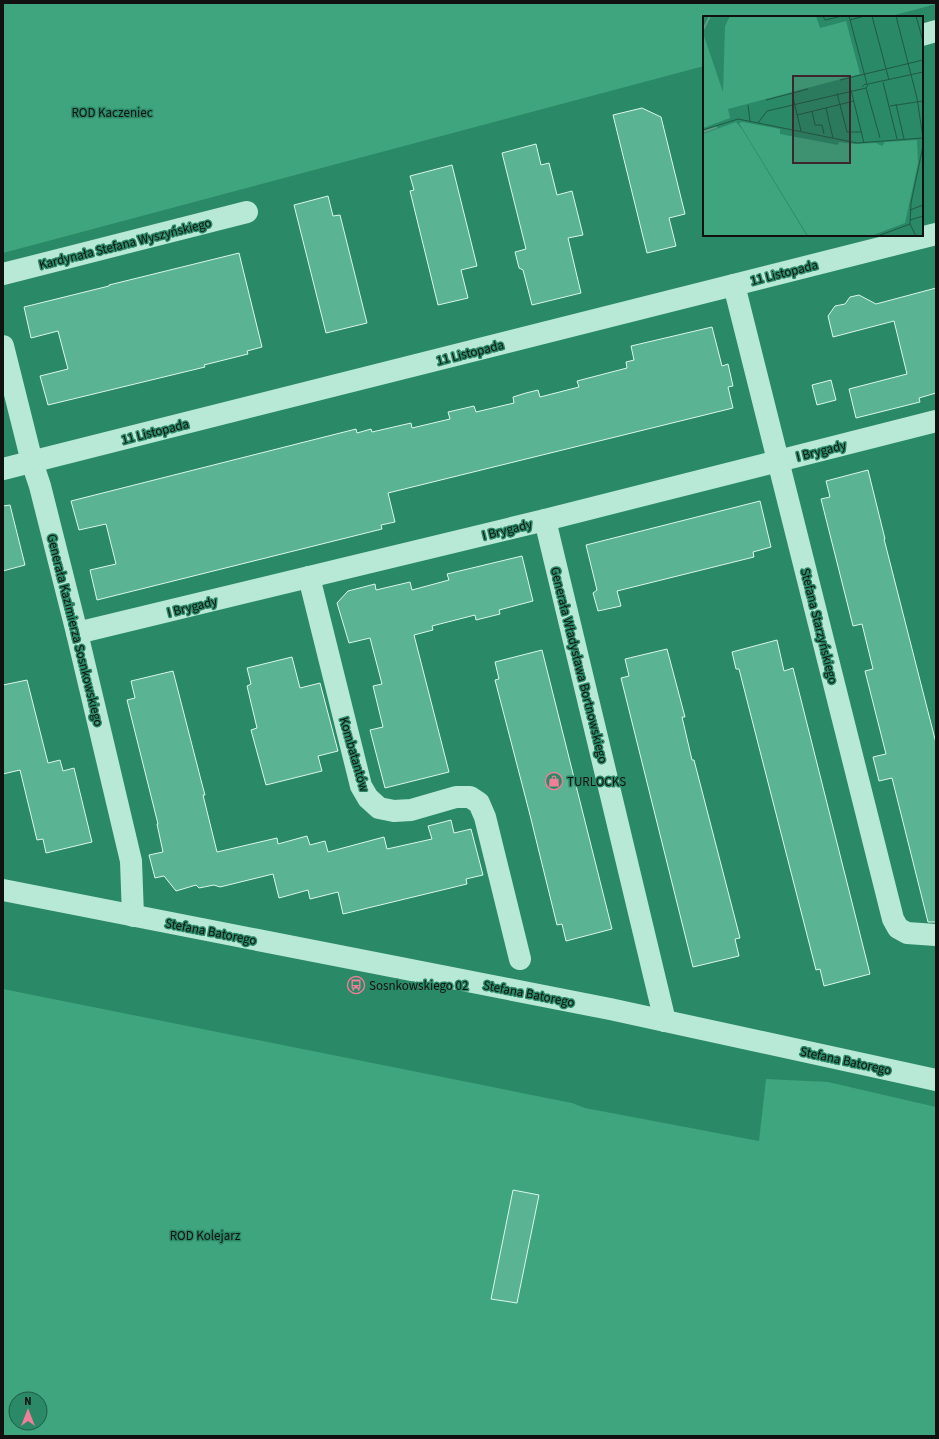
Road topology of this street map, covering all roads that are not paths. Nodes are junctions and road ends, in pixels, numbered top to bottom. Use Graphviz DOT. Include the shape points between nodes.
graph roads {
  1 [pos="936,31"];
  2 [pos="923,35"];
  3 [pos="246,212"];
  4 [pos="936,234"];
  5 [pos="3,274"];
  6 [pos="734,285"];
  7 [pos="3,346"];
  8 [pos="936,421"];
  9 [pos="778,460"];
  10 [pos="32,462"];
  11 [pos="3,469"];
  12 [pos="545,520"];
  13 [pos="310,577"];
  14 [pos="77,634"];
  15 [pos="3,890"];
  16 [pos="133,916"];
  17 [pos="936,935"];
  18 [pos="520,959"];
  19 [pos="665,1021"];
  20 [pos="936,1080"];
  1 -- 2 [label="street"];
  3 -- 5 [label="street, Kardynała Stefana Wyszyńskiego"];
  4 -- 6 [label="street, 11 Listopada"];
  6 -- 9 [label="street, Stefana Starzyńskiego"];
  6 -- 10 [label="street, 11 Listopada"];
  7 -- 10 [label="street, Generała Kazimierza Sosnkowskiego"];
  8 -- 9 [label="street, I Brygady"];
  9 -- 12 [label="street, I Brygady"];
  9 -- 17 [label="street, Stefana Starzyńskiego" via="893,919 898,928 907,933"];
  10 -- 11 [label="street, 11 Listopada"];
  10 -- 14 [label="street, Generała Kazimierza Sosnkowskiego"];
  12 -- 13 [label="street, I Brygady"];
  12 -- 19 [label="street, Generała Władysława Bortnowskiego"];
  13 -- 14 [label="street, I Brygady"];
  13 -- 18 [label="street, Kombatantów" via="361,786 368,798 379,808 394,811 411,810 456,797 470,797 479,803 485,816"];
  14 -- 16 [label="street, Generała Kazimierza Sosnkowskiego" via="131,861"];
  15 -- 16 [label="street, Stefana Batorego"];
  16 -- 19 [label="street, Stefana Batorego"];
  19 -- 20 [label="street, Stefana Batorego"];
}
